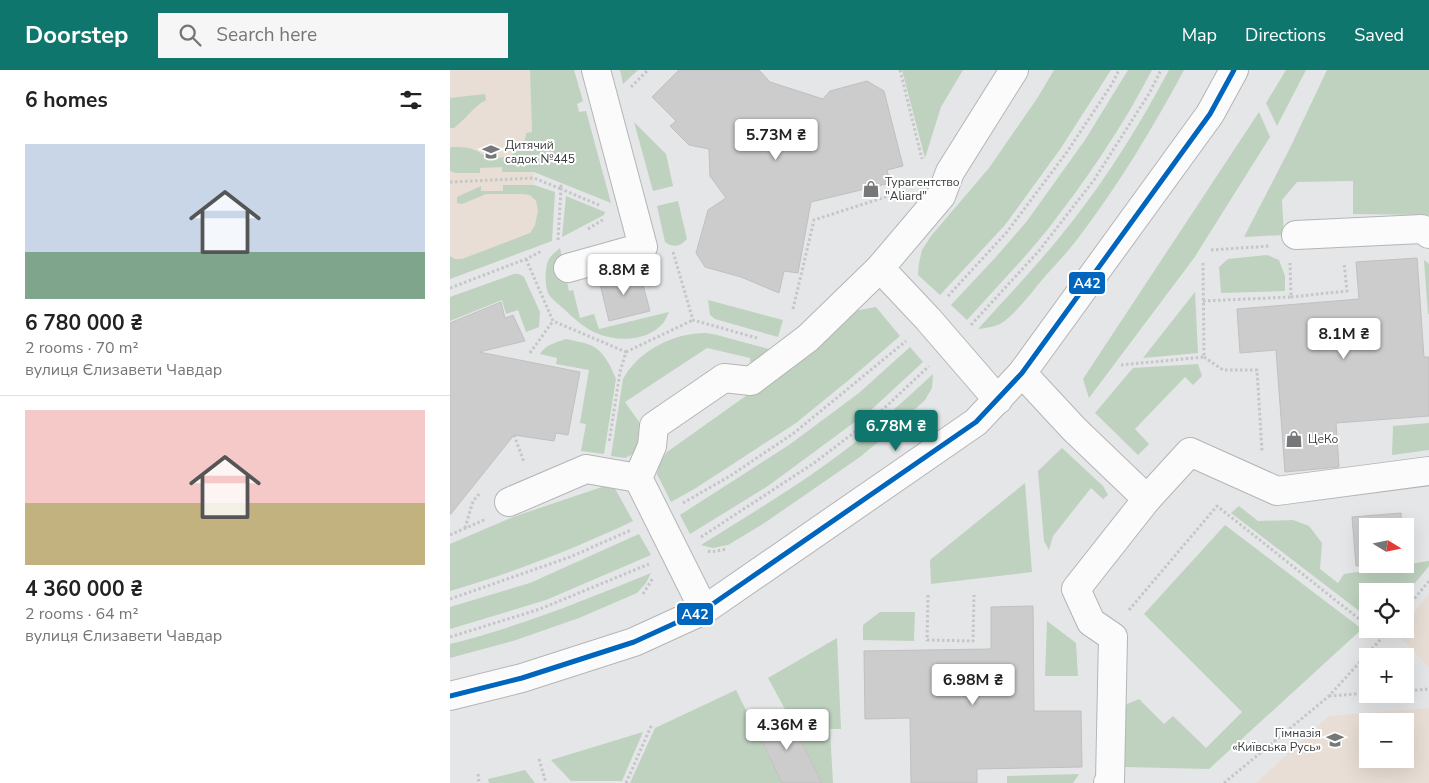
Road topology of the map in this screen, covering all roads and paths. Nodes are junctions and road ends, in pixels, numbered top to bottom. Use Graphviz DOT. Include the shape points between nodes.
graph roads {
  1 [pos="596,70"];
  2 [pos="648,70"];
  3 [pos="900,70"];
  4 [pos="1014,70"];
  5 [pos="1119,70"];
  6 [pos="1161,70"];
  7 [pos="1234,70"];
  8 [pos="629,90"];
  9 [pos="923,165"];
  10 [pos="450,182"];
  11 [pos="561,182"];
  12 [pos="912,188"];
  13 [pos="561,189"];
  14 [pos="605,207"];
  15 [pos="609,216"];
  16 [pos="582,232"];
  17 [pos="1429,234"];
  18 [pos="566,240"];
  19 [pos="1285,246"];
  20 [pos="669,249"];
  21 [pos="1210,250"];
  22 [pos="559,258"];
  23 [pos="526,259"];
  24 [pos="1344,260"];
  25 [pos="1203,261"];
  26 [pos="880,268"];
  27 [pos="450,288"];
  28 [pos="1291,297"];
  29 [pos="1203,301"];
  30 [pos="792,315"];
  31 [pos="928,319"];
  32 [pos="693,320"];
  33 [pos="553,321"];
  34 [pos="758,338"];
  35 [pos="952,346"];
  36 [pos="626,352"];
  37 [pos="530,353"];
  38 [pos="1204,357"];
  39 [pos="1121,365"];
  40 [pos="1022,373"];
  41 [pos="998,400"];
  42 [pos="608,446"];
  43 [pos="1263,458"];
  44 [pos="1429,471"];
  45 [pos="638,478"];
  46 [pos="1147,499"];
  47 [pos="500,509"];
  48 [pos="657,517"];
  49 [pos="450,535"];
  50 [pos="674,552"];
  51 [pos="1429,581"];
  52 [pos="928,595"];
  53 [pos="974,595"];
  54 [pos="450,599"];
  55 [pos="1414,599"];
  56 [pos="704,610"];
  57 [pos="1128,612"];
  58 [pos="1359,619"];
  59 [pos="450,637"];
  60 [pos="1383,638"];
  61 [pos="1429,689"];
  62 [pos="1414,690"];
  63 [pos="1359,694"];
  64 [pos="450,696"];
  65 [pos="1329,696"];
  66 [pos="652,724"];
  67 [pos="538,759"];
  68 [pos="478,774"];
  69 [pos="479,783"];
  70 [pos="546,783"];
  71 [pos="626,783"];
  72 [pos="1108,783"];
  73 [pos="1224,783"];
  1 -- 22 [label="street" via="642,247"];
  2 -- 8 [label="path"];
  3 -- 9 [label="path"];
  4 -- 26 [label="street" via="950,172 941,196"];
  5 -- 31 [label="path" via="1067,152 1007,232"];
  6 -- 35 [label="path" via="1094,180 1038,252"];
  7 -- 40 [label="street" via="1210,114"];
  10 -- 13 [label="path" via="534,178"];
  11 -- 13 [label="path"];
  12 -- 30 [label="path" via="814,220"];
  13 -- 14 [label="path"];
  13 -- 18 [label="path" via="558,244"];
  15 -- 16 [label="path"];
  17 -- 19 [label="street" via="1422,229"];
  19 -- 21 [label="path"];
  19 -- 28 [label="path" via="1291,264"];
  20 -- 32 [label="path" via="674,252"];
  22 -- 23 [label="path"];
  23 -- 27 [label="path"];
  23 -- 33 [label="path"];
  24 -- 28 [label="path" via="1347,292"];
  25 -- 29 [label="path"];
  26 -- 31 [label="street"];
  26 -- 45 [label="street" via="808,338 752,380 724,378 654,426 652,446"];
  28 -- 29 [label="path"];
  29 -- 38 [label="path"];
  31 -- 35 [label="street"];
  31 -- 48 [label="path" via="905,342 794,433 730,476"];
  32 -- 34 [label="path"];
  32 -- 36 [label="path"];
  33 -- 36 [label="path"];
  33 -- 37 [label="path"];
  35 -- 41 [label="street"];
  35 -- 50 [label="path" via="876,416 814,463"];
  36 -- 42 [label="path"];
  38 -- 39 [label="path"];
  38 -- 43 [label="path" via="1223,370 1257,370"];
  40 -- 41 [label="street"];
  40 -- 46 [label="street" via="1074,429"];
  41 -- 56 [label="street" via="976,422"];
  44 -- 46 [label="street" via="1277,491 1190,452"];
  45 -- 47 [label="street" via="586,469"];
  45 -- 48 [label="street"];
  46 -- 72 [label="street" via="1076,589 1091,622 1113,637"];
  47 -- 49 [label="path"];
  48 -- 50 [label="street"];
  48 -- 54 [label="path" via="570,557"];
  50 -- 56 [label="street"];
  50 -- 59 [label="path" via="540,609"];
  51 -- 55 [label="path"];
  52 -- 53 [label="path" via="927,640 973,641"];
  56 -- 64 [label="street" via="634,642 522,678"];
  57 -- 58 [label="path" via="1217,506"];
  60 -- 65 [label="path"];
  61 -- 62 [label="path"];
  63 -- 65 [label="path"];
  65 -- 73 [label="path"];
  66 -- 71 [label="path"];
  67 -- 70 [label="path"];
  68 -- 69 [label="path"];
}
